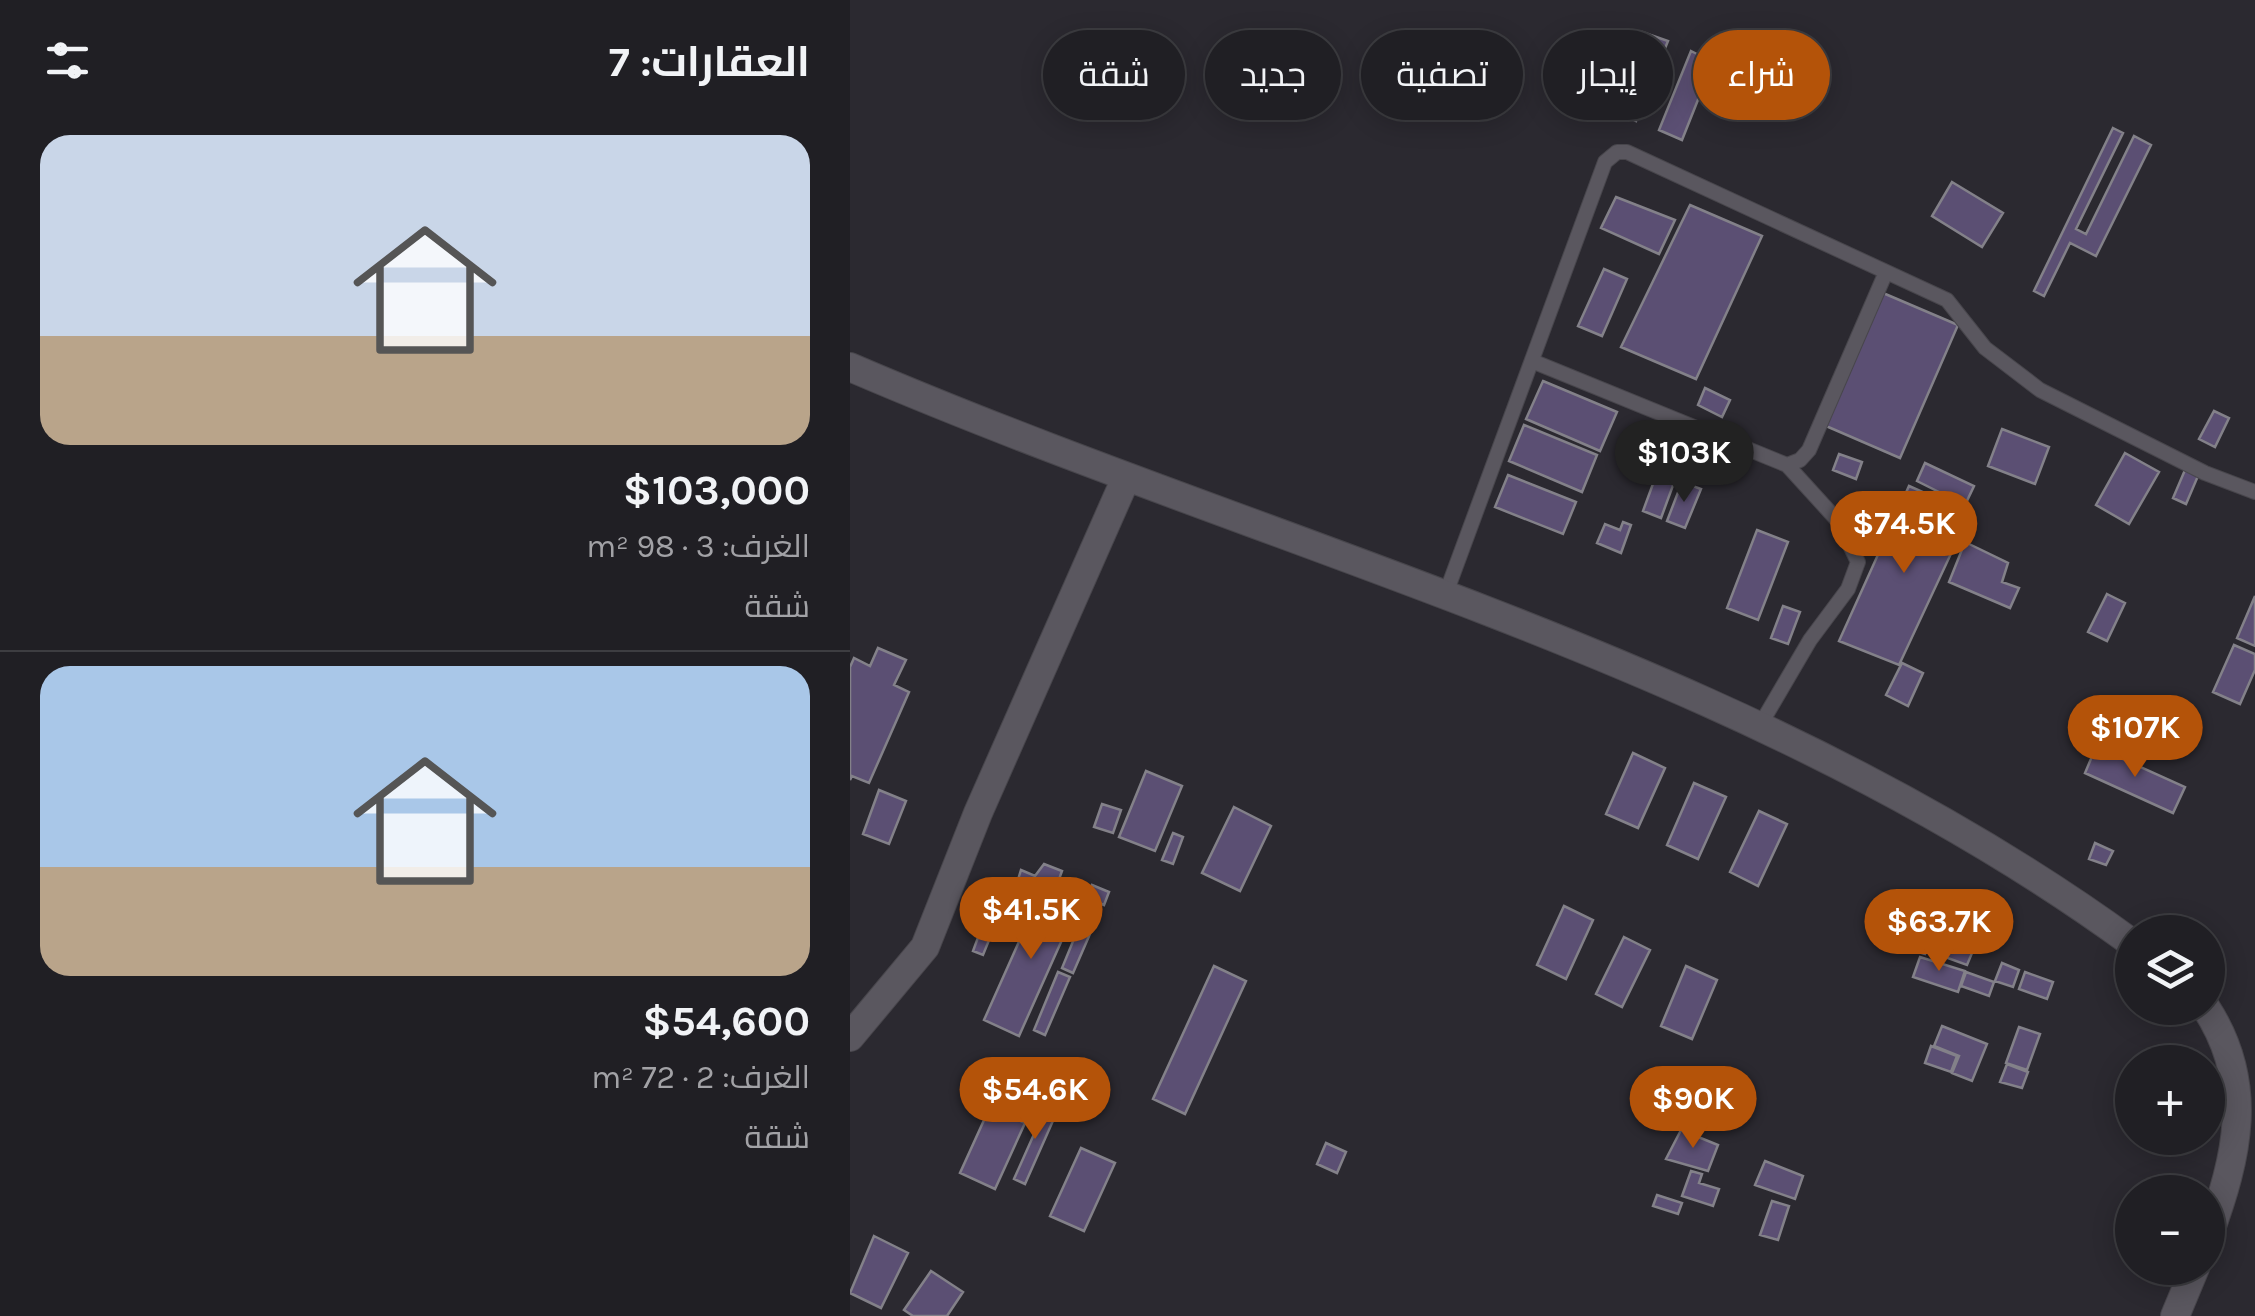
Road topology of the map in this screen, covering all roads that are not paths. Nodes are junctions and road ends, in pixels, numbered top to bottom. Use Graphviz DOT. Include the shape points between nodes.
graph roads {
  1 [pos="1886,272"];
  2 [pos="1532,361"];
  3 [pos="850,367"];
  4 [pos="1787,465"];
  5 [pos="1126,478"];
  6 [pos="2255,492"];
  7 [pos="1446,593"];
  8 [pos="1760,727"];
  9 [pos="2115,931"];
  10 [pos="2217,1025"];
  11 [pos="850,1037"];
  12 [pos="2225,1188"];
  13 [pos="2188,1285"];
  14 [pos="2175,1316"];
  1 -- 2 [label="lane" via="1616,152 1605,162"];
  1 -- 4 [label="lane" via="1809,450"];
  1 -- 6 [label="lane" via="1956,307 1985,348 2040,390"];
  2 -- 4 [label="lane"];
  2 -- 7 [label="lane"];
  3 -- 5 [label="street"];
  4 -- 8 [label="lane" via="1838,521 1858,562 1848,589"];
  5 -- 7 [label="street"];
  5 -- 11 [label="street" via="926,947"];
  7 -- 8 [label="street"];
  8 -- 9 [label="street" via="1910,805"];
  10 -- 12 [label="street" via="2232,1049 2245,1114"];
  13 -- 14 [label="street"];
}
